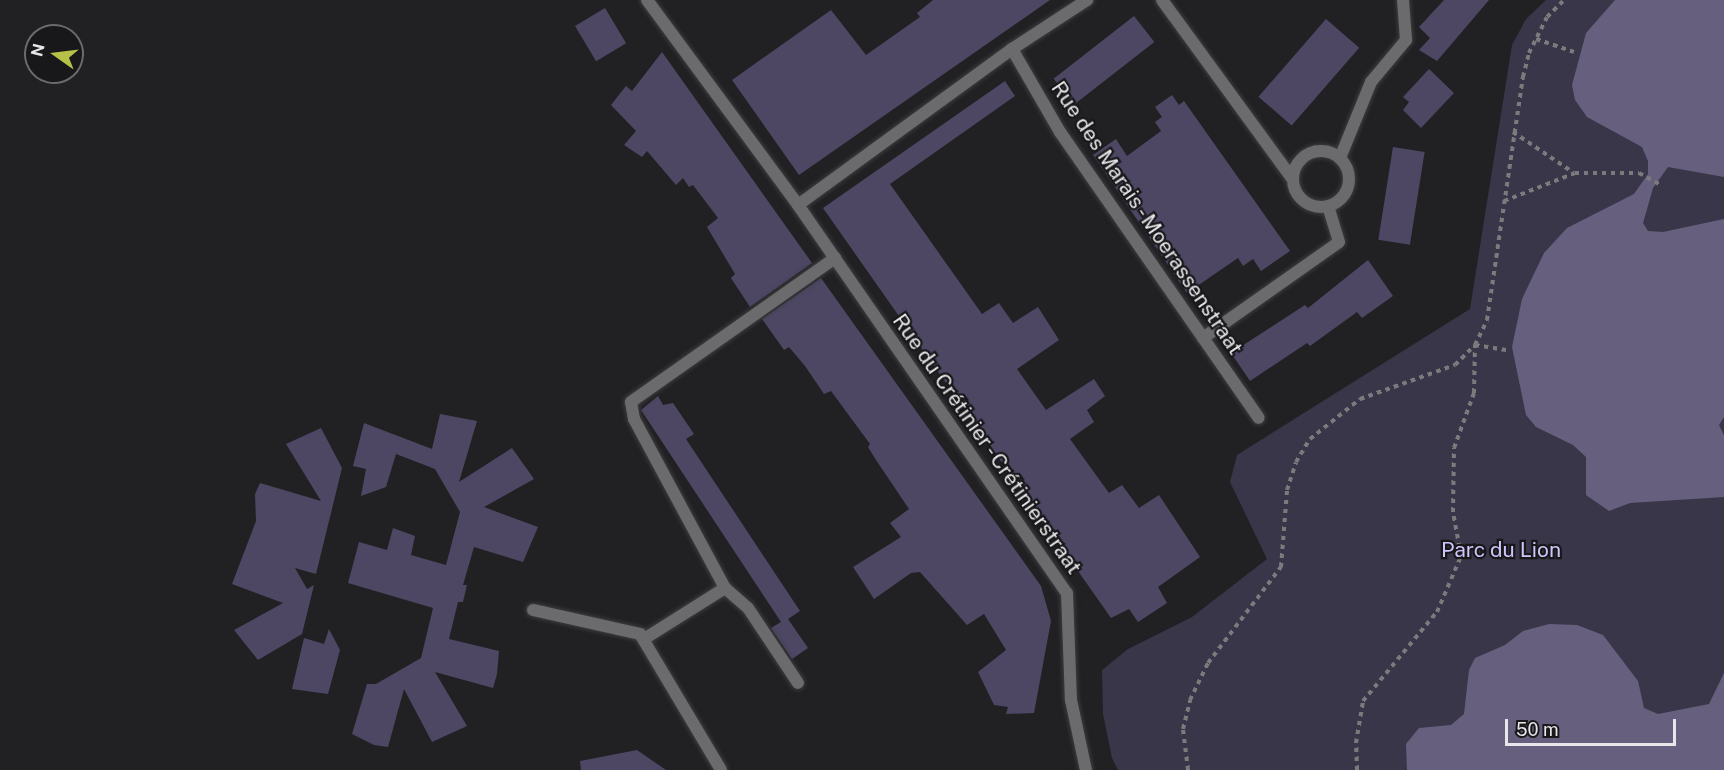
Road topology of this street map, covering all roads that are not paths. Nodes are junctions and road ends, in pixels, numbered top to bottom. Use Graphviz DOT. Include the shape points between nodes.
graph roads {
  1 [pos="646,0"];
  2 [pos="1087,0"];
  3 [pos="1162,0"];
  4 [pos="1403,0"];
  5 [pos="1012,49"];
  6 [pos="1340,158"];
  7 [pos="1292,178"];
  8 [pos="798,205"];
  9 [pos="1328,207"];
  10 [pos="835,258"];
  11 [pos="1203,338"];
  12 [pos="1259,417"];
  13 [pos="725,588"];
  14 [pos="532,610"];
  15 [pos="644,639"];
  16 [pos="798,683"];
  17 [pos="721,770"];
  18 [pos="1086,770"];
  1 -- 8 [label="street, Rue du Crétinier - Crétinierstraat"];
  2 -- 5 [label="street"];
  3 -- 7 [label="street"];
  4 -- 6 [label="street" via="1406,40 1371,82"];
  5 -- 8 [label="street"];
  5 -- 11 [label="street, Rue des Marais - Moerassenstraat" via="1060,132"];
  6 -- 7 [label="street" via="1325,151 1310,153 1298,161"];
  6 -- 9 [label="street" via="1349,183 1340,201"];
  7 -- 9 [label="street" via="1295,193 1309,206"];
  8 -- 10 [label="street, Rue du Crétinier - Crétinierstraat"];
  9 -- 11 [label="street" via="1339,242"];
  10 -- 13 [label="street" via="631,402 634,419"];
  10 -- 18 [label="street, Rue du Crétinier - Crétinierstraat" via="1067,593 1071,700"];
  11 -- 12 [label="street, Rue des Marais - Moerassenstraat"];
  13 -- 15 [label="street"];
  13 -- 16 [label="street" via="748,608"];
  14 -- 15 [label="street" via="640,634"];
  15 -- 17 [label="street"];
}
